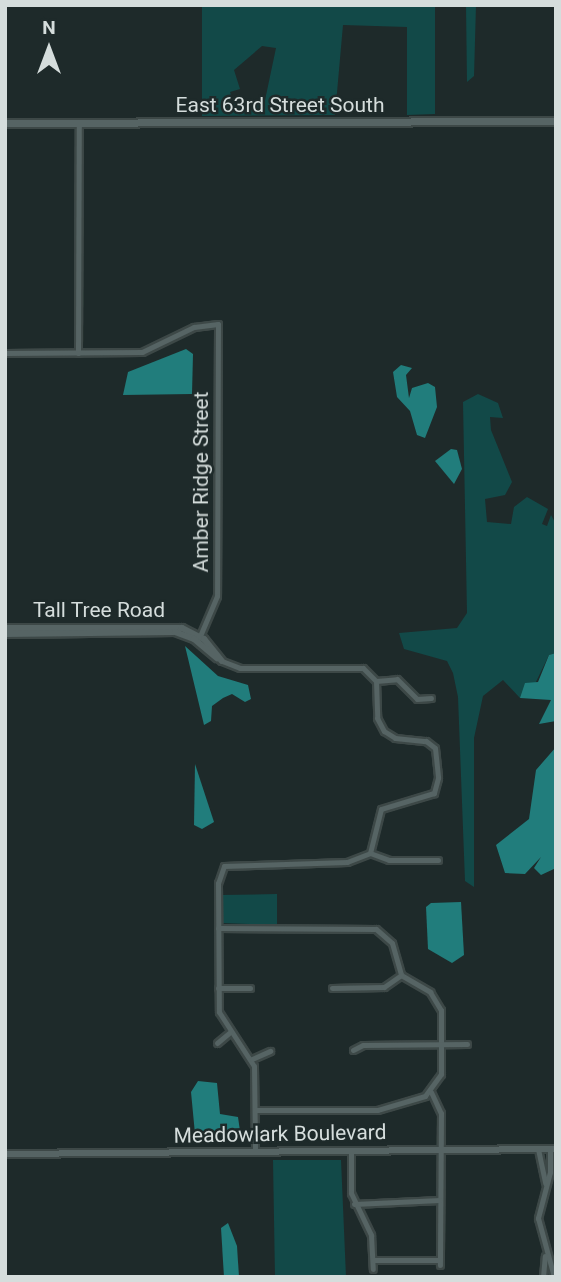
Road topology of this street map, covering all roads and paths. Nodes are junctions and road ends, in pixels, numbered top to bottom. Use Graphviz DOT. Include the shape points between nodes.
graph roads {
  1 [pos="556,121"];
  2 [pos="5,123"];
  3 [pos="79,123"];
  4 [pos="5,353"];
  5 [pos="78,353"];
  6 [pos="5,628"];
  7 [pos="5,634"];
  8 [pos="200,636"];
  9 [pos="222,661"];
  10 [pos="376,681"];
  11 [pos="431,698"];
  12 [pos="370,853"];
  13 [pos="438,860"];
  14 [pos="218,928"];
  15 [pos="401,975"];
  16 [pos="218,988"];
  17 [pos="250,988"];
  18 [pos="332,988"];
  19 [pos="230,1032"];
  20 [pos="216,1043"];
  21 [pos="467,1044"];
  22 [pos="441,1045"];
  23 [pos="353,1050"];
  24 [pos="270,1051"];
  25 [pos="252,1059"];
  26 [pos="431,1092"];
  27 [pos="255,1110"];
  28 [pos="538,1149"];
  29 [pos="553,1149"];
  30 [pos="442,1150"];
  31 [pos="351,1151"];
  32 [pos="255,1152"];
  33 [pos="5,1154"];
  34 [pos="545,1183"];
  35 [pos="440,1200"];
  36 [pos="354,1205"];
  37 [pos="545,1253"];
  38 [pos="373,1260"];
  39 [pos="373,1269"];
  40 [pos="543,1277"];
  41 [pos="554,1277"];
  1 -- 3 [label="main road, East 63rd Street South"];
  2 -- 3 [label="main road, East 63rd Street South"];
  3 -- 5 [label="street"];
  4 -- 5 [label="street"];
  5 -- 8 [label="street, Amber Ridge Street" via="142,352 194,327 218,324 217,596"];
  6 -- 8 [label="street, Tall Tree Road" via="173,627"];
  7 -- 9 [label="street, Tall Tree Road" via="176,632 194,639"];
  8 -- 9 [label="street"];
  9 -- 10 [label="street, Tall Tree Road" via="240,668 358,667"];
  10 -- 11 [label="street, Tall Tree Road" via="397,679 417,699"];
  10 -- 12 [label="street" via="381,728 391,737 433,746 438,778 428,798 397,801 382,808"];
  12 -- 13 [label="street" via="385,860"];
  12 -- 14 [label="street" via="348,862 223,864 218,876"];
  14 -- 15 [label="street" via="371,928 390,934"];
  14 -- 16 [label="street"];
  15 -- 18 [label="street" via="384,987"];
  15 -- 22 [label="street" via="437,1000"];
  16 -- 17 [label="street"];
  16 -- 19 [label="street" via="219,1012"];
  19 -- 20 [label="street"];
  19 -- 25 [label="street"];
  21 -- 22 [label="street"];
  22 -- 23 [label="street" via="363,1045"];
  22 -- 26 [label="street" via="440,1077"];
  24 -- 25 [label="street"];
  25 -- 27 [label="street"];
  26 -- 27 [label="street" via="377,1110"];
  26 -- 30 [label="street" via="441,1113"];
  27 -- 32 [label="street"];
  28 -- 29 [label="street, Meadowlark Boulevard"];
  28 -- 30 [label="street, Meadowlark Boulevard"];
  28 -- 34 [label="street" via="539,1172"];
  29 -- 34 [label="street"];
  30 -- 31 [label="street, Meadowlark Boulevard"];
  30 -- 35 [label="street"];
  31 -- 32 [label="street, Meadowlark Boulevard"];
  31 -- 36 [label="street"];
  32 -- 33 [label="street, Meadowlark Boulevard"];
  34 -- 37 [label="street" via="538,1220"];
  35 -- 36 [label="street"];
  35 -- 38 [label="street" via="440,1262"];
  36 -- 38 [label="street" via="371,1234"];
  37 -- 40 [label="street"];
  37 -- 41 [label="street"];
  38 -- 39 [label="street"];
}
